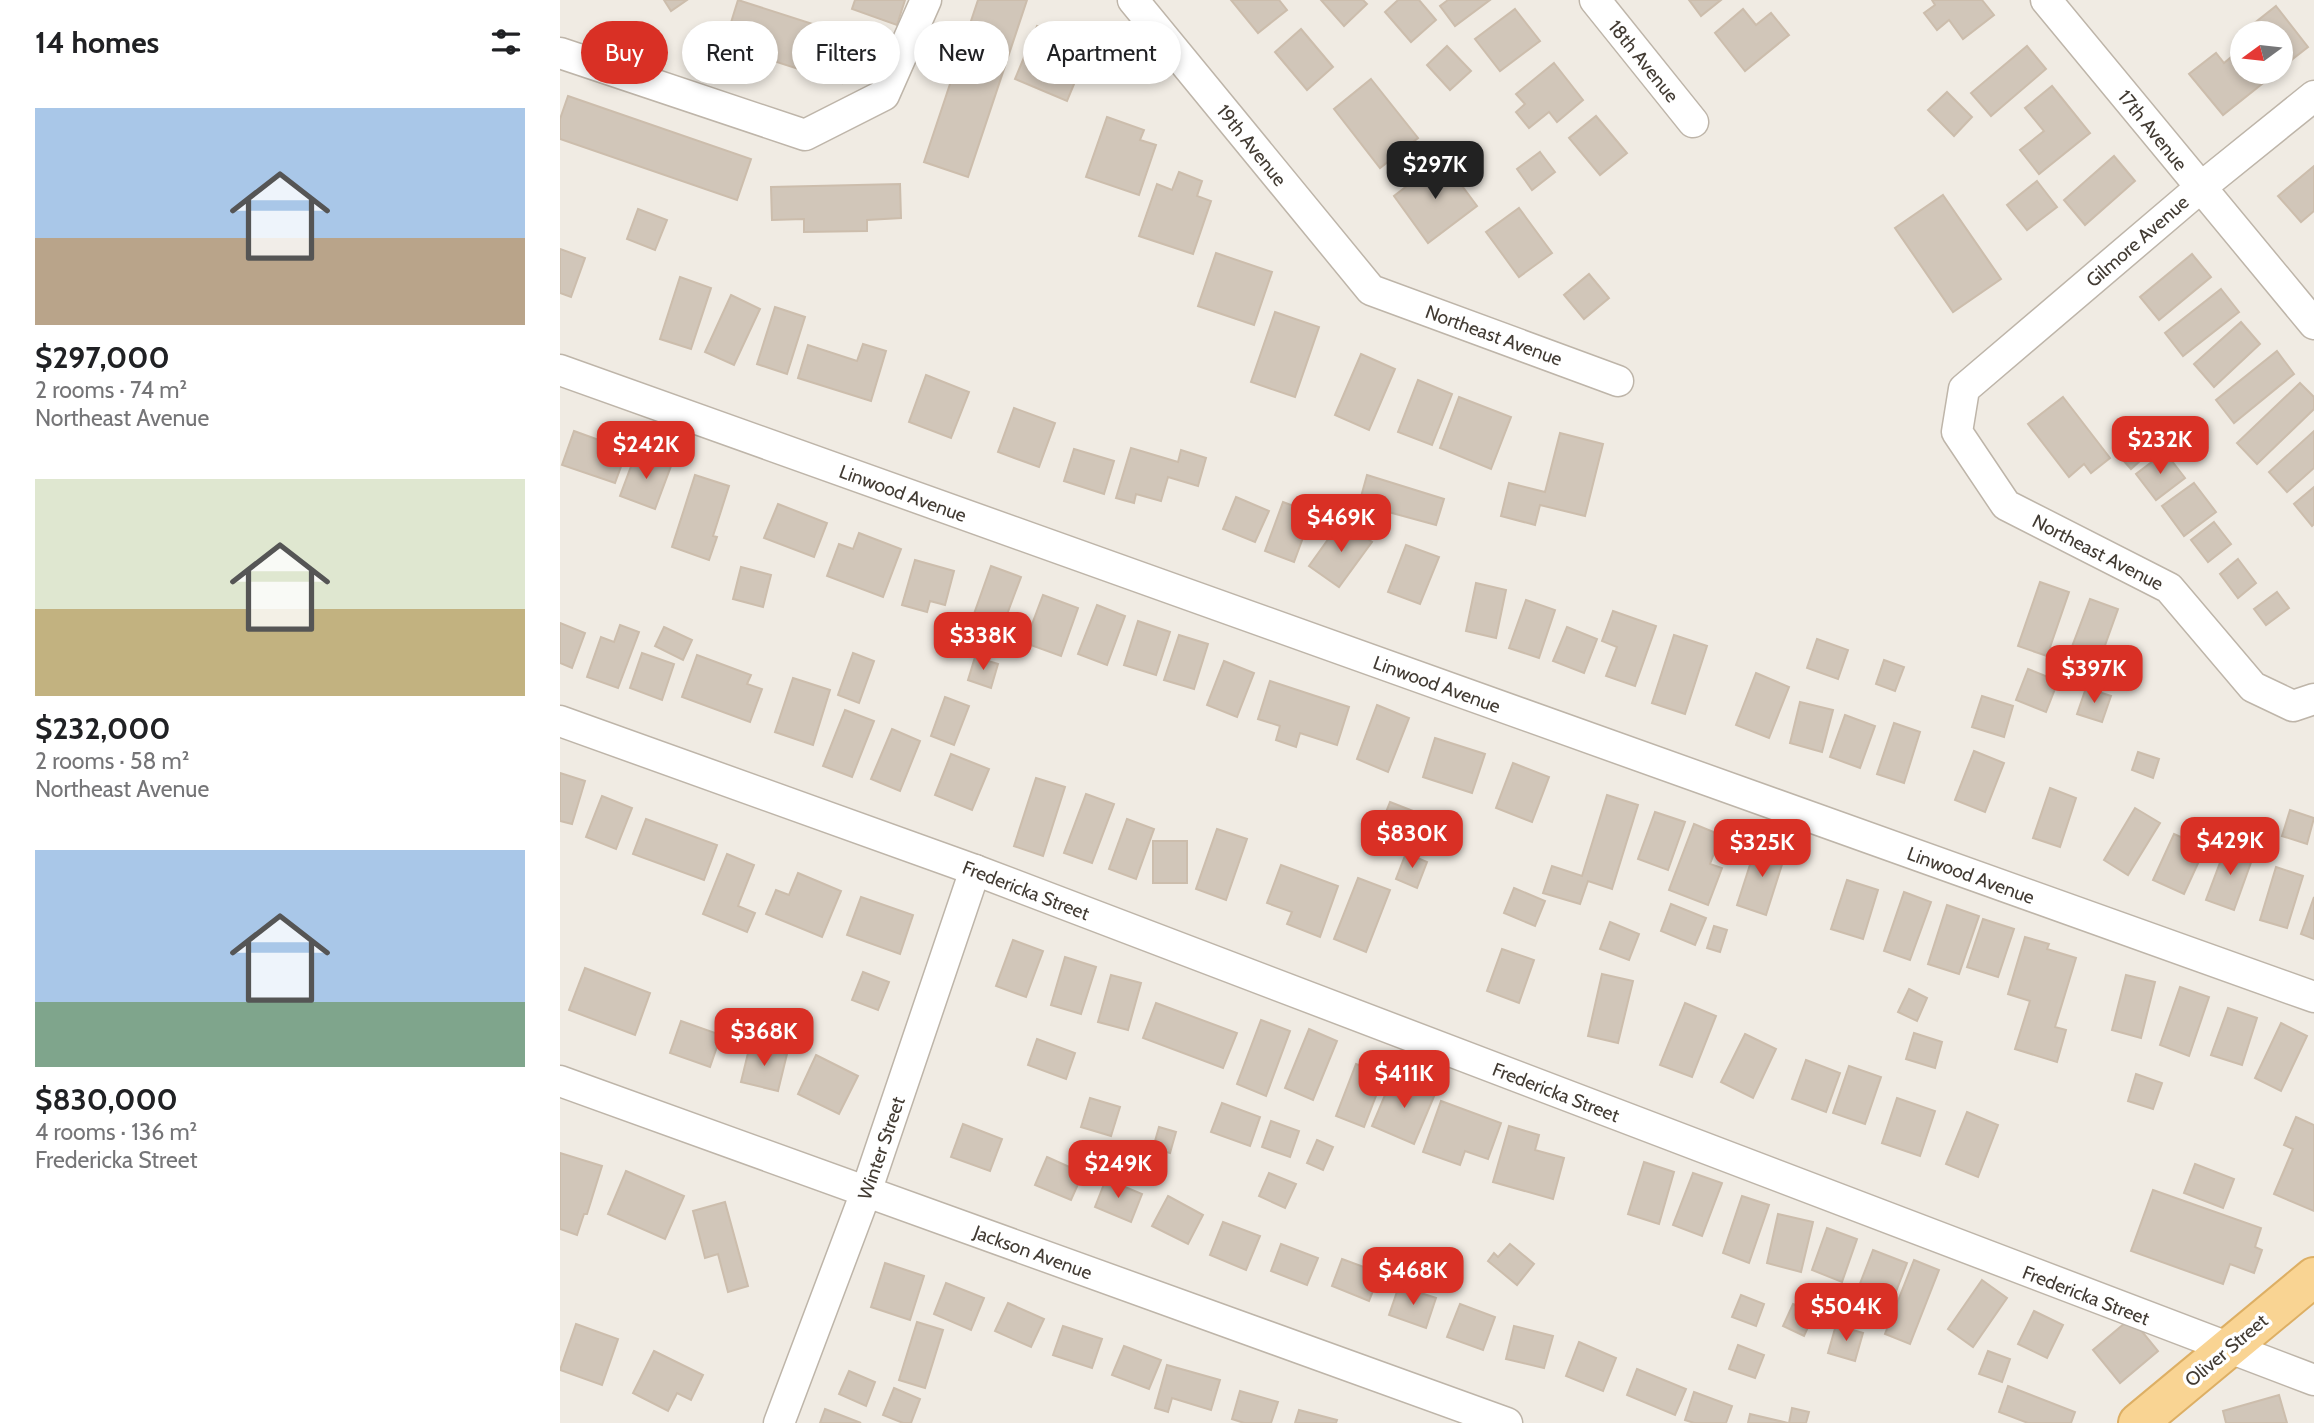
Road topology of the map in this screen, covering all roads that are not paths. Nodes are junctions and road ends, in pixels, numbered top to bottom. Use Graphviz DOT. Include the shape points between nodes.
graph roads {
  1 [pos="926,0"];
  2 [pos="1133,0"];
  3 [pos="1595,0"];
  4 [pos="2046,0"];
  5 [pos="560,53"];
  6 [pos="2314,96"];
  7 [pos="1693,122"];
  8 [pos="2200,188"];
  9 [pos="1371,290"];
  10 [pos="2314,324"];
  11 [pos="560,370"];
  12 [pos="1618,381"];
  13 [pos="1964,389"];
  14 [pos="2314,699"];
  15 [pos="560,721"];
  16 [pos="975,870"];
  17 [pos="2314,998"];
  18 [pos="560,1081"];
  19 [pos="866,1192"];
  20 [pos="2314,1277"];
  21 [pos="2227,1349"];
  22 [pos="2314,1380"];
  23 [pos="779,1423"];
  24 [pos="1507,1423"];
  25 [pos="2138,1423"];
  1 -- 5 [label="street" via="884,95 805,135"];
  2 -- 9 [label="street, 19th Avenue"];
  3 -- 7 [label="street, 18th Avenue"];
  4 -- 8 [label="street, 17th Avenue"];
  6 -- 8 [label="street, Gilmore Avenue"];
  8 -- 10 [label="street, 17th Avenue"];
  8 -- 13 [label="street, Gilmore Avenue"];
  9 -- 12 [label="street, Northeast Avenue"];
  11 -- 17 [label="street, Linwood Avenue"];
  13 -- 14 [label="street, Northeast Avenue" via="1957,432 2006,505 2169,588 2253,687 2293,706"];
  15 -- 16 [label="street, Fredericka Street"];
  16 -- 19 [label="street, Winter Street"];
  16 -- 21 [label="street, Fredericka Street"];
  18 -- 19 [label="street, Jackson Avenue"];
  19 -- 23 [label="street, Winter Street"];
  19 -- 24 [label="street, Jackson Avenue"];
  20 -- 21 [label="main road, Oliver Street"];
  21 -- 22 [label="street, Fredericka Street"];
  21 -- 25 [label="main road, Oliver Street"];
}
